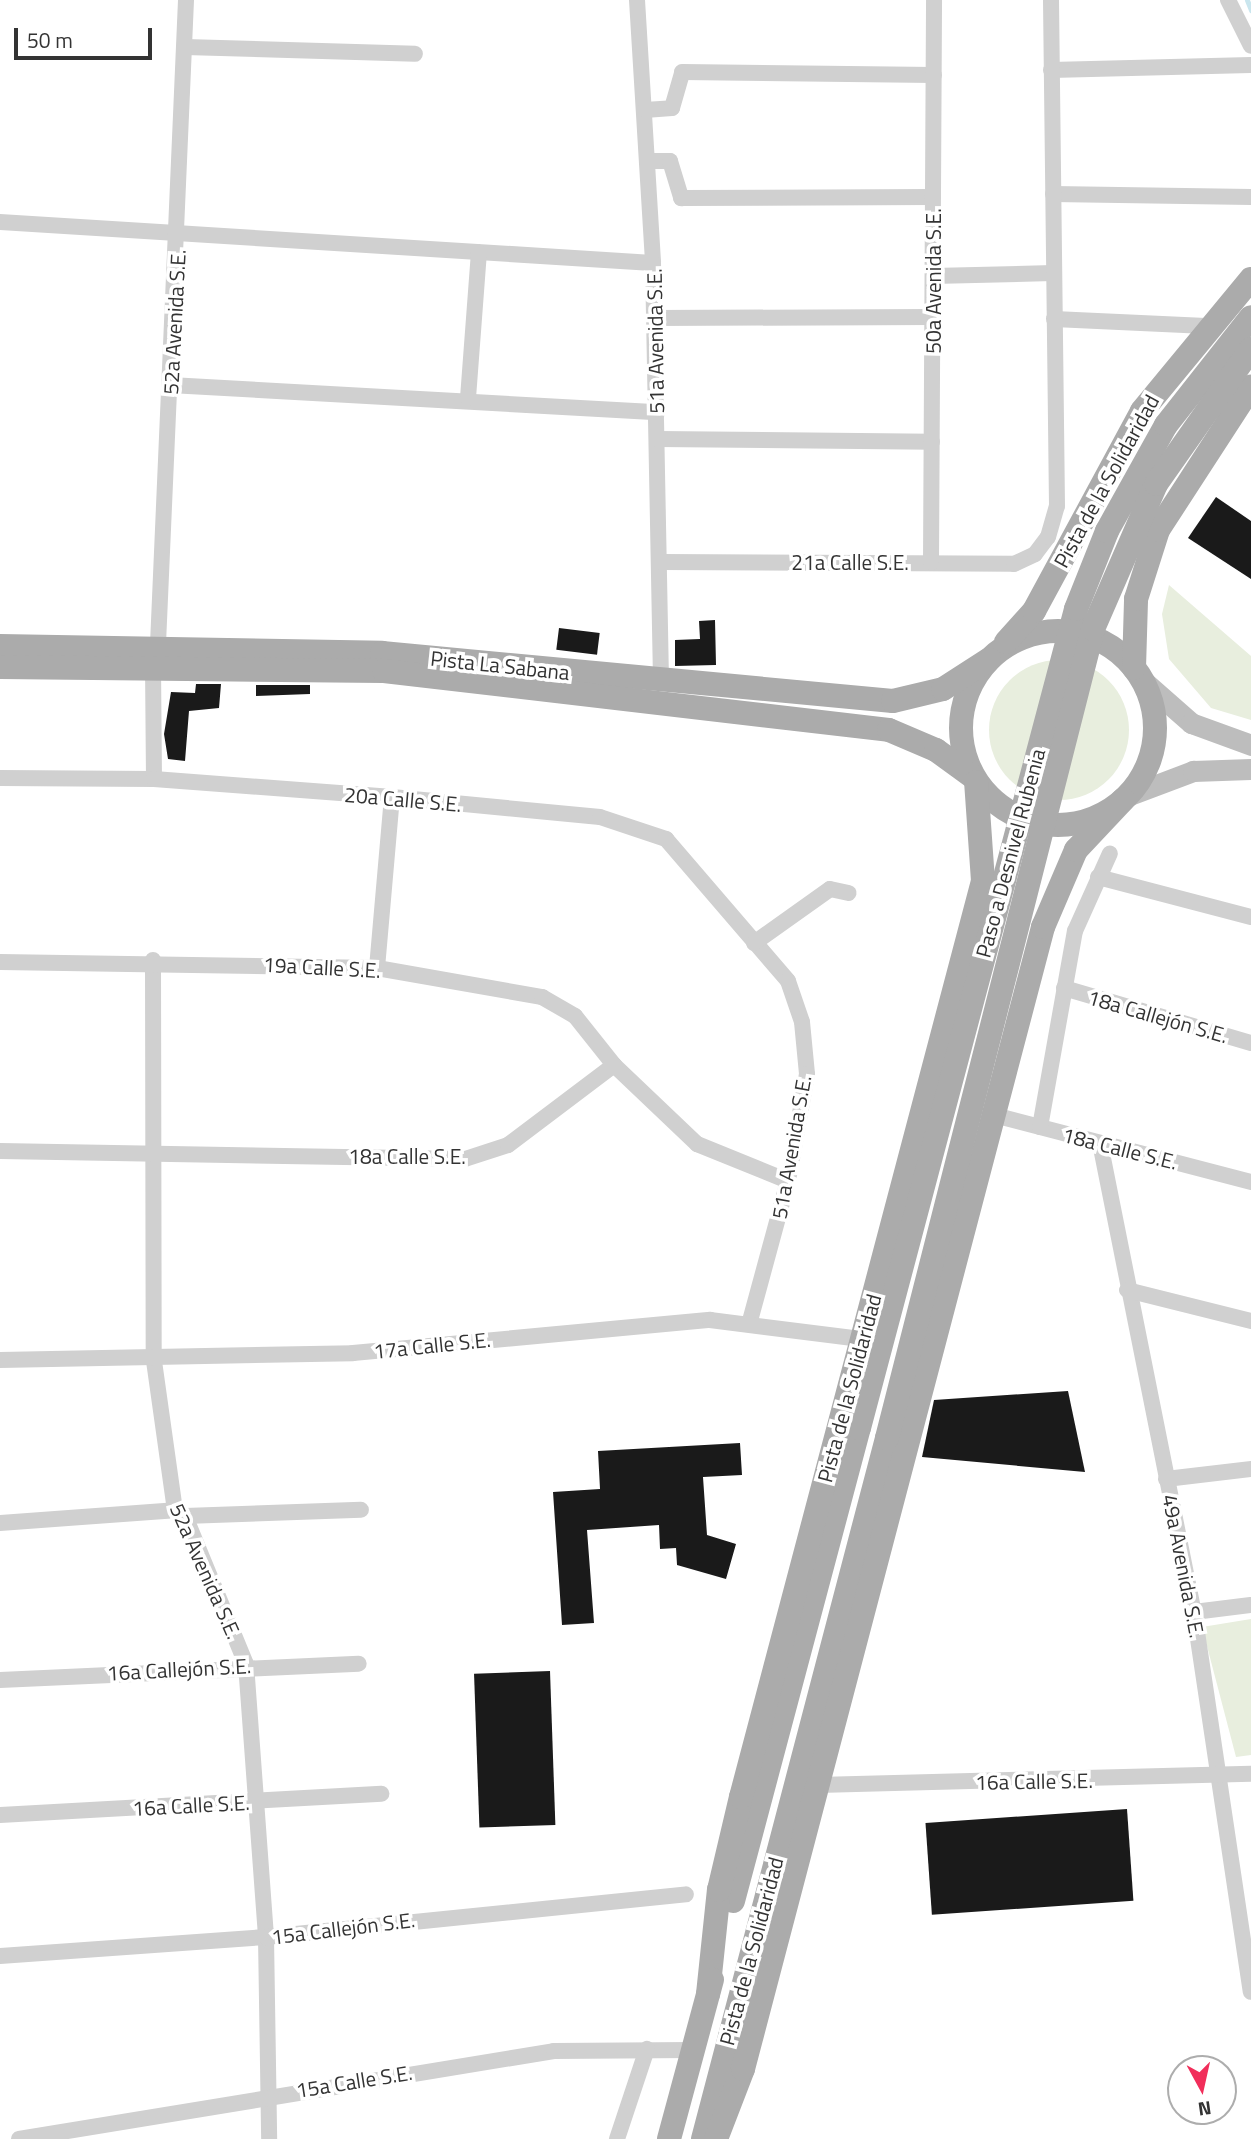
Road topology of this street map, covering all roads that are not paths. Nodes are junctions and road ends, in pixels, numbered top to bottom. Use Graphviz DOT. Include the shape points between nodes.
graph roads {
  1 [pos="186,0"];
  2 [pos="637,0"];
  3 [pos="934,0"];
  4 [pos="1051,0"];
  5 [pos="1228,0"];
  6 [pos="1251,46"];
  7 [pos="185,47"];
  8 [pos="415,54"];
  9 [pos="1251,65"];
  10 [pos="1051,70"];
  11 [pos="934,75"];
  12 [pos="645,110"];
  13 [pos="648,161"];
  14 [pos="1053,194"];
  15 [pos="933,197"];
  16 [pos="1251,197"];
  17 [pos="0,222"];
  18 [pos="178,233"];
  19 [pos="479,252"];
  20 [pos="653,263"];
  21 [pos="1053,272"];
  22 [pos="933,276"];
  23 [pos="1251,279"];
  24 [pos="933,317"];
  25 [pos="1251,317"];
  26 [pos="654,318"];
  27 [pos="1054,319"];
  28 [pos="1206,326"];
  29 [pos="1251,349"];
  30 [pos="170,385"];
  31 [pos="1251,387"];
  32 [pos="468,398"];
  33 [pos="657,411"];
  34 [pos="658,439"];
  35 [pos="932,442"];
  36 [pos="662,562"];
  37 [pos="931,562"];
  38 [pos="0,646"];
  39 [pos="155,654"];
  40 [pos="991,658"];
  41 [pos="0,667"];
  42 [pos="1138,673"];
  43 [pos="662,683"];
  44 [pos="1251,745"];
  45 [pos="1251,769"];
  46 [pos="0,778"];
  47 [pos="154,779"];
  48 [pos="975,779"];
  49 [pos="392,797"];
  50 [pos="1125,798"];
  51 [pos="1110,853"];
  52 [pos="1098,877"];
  53 [pos="849,893"];
  54 [pos="1251,917"];
  55 [pos="754,943"];
  56 [pos="153,960"];
  57 [pos="0,962"];
  58 [pos="377,968"];
  59 [pos="1064,988"];
  60 [pos="1251,1043"];
  61 [pos="614,1065"];
  62 [pos="990,1114"];
  63 [pos="1040,1127"];
  64 [pos="1100,1143"];
  65 [pos="0,1151"];
  66 [pos="154,1151"];
  67 [pos="788,1181"];
  68 [pos="1251,1182"];
  69 [pos="1127,1290"];
  70 [pos="750,1321"];
  71 [pos="1251,1321"];
  72 [pos="861,1339"];
  73 [pos="0,1360"];
  74 [pos="154,1361"];
  75 [pos="859,1428"];
  76 [pos="887,1438"];
  77 [pos="1251,1469"];
  78 [pos="1166,1479"];
  79 [pos="361,1510"];
  80 [pos="180,1513"];
  81 [pos="0,1523"];
  82 [pos="1251,1605"];
  83 [pos="1194,1612"];
  84 [pos="246,1664"];
  85 [pos="359,1664"];
  86 [pos="0,1680"];
  87 [pos="1251,1774"];
  88 [pos="1221,1777"];
  89 [pos="818,1785"];
  90 [pos="381,1794"];
  91 [pos="257,1801"];
  92 [pos="0,1815"];
  93 [pos="686,1894"];
  94 [pos="266,1937"];
  95 [pos="0,1956"];
  96 [pos="1251,1986"];
  97 [pos="708,1994"];
  98 [pos="647,2049"];
  99 [pos="691,2050"];
  100 [pos="267,2094"];
  101 [pos="19,2139"];
  102 [pos="269,2139"];
  103 [pos="617,2139"];
  104 [pos="669,2139"];
  105 [pos="702,2139"];
  106 [pos="716,2139"];
  1 -- 7 [label="street, 52a Avenida S.E."];
  2 -- 12 [label="street, 51a Avenida S.E."];
  3 -- 11 [label="street, 50a Avenida S.E."];
  4 -- 10 [label="street"];
  5 -- 6 [label="street"];
  7 -- 8 [label="street"];
  7 -- 18 [label="street, 52a Avenida S.E."];
  9 -- 10 [label="street"];
  10 -- 14 [label="street"];
  11 -- 12 [label="street" via="682,72 672,107"];
  11 -- 15 [label="street, 50a Avenida S.E."];
  12 -- 13 [label="street, 51a Avenida S.E."];
  13 -- 15 [label="street" via="670,162 681,198"];
  13 -- 20 [label="street, 51a Avenida S.E."];
  14 -- 16 [label="street"];
  14 -- 21 [label="street"];
  15 -- 22 [label="street, 50a Avenida S.E."];
  17 -- 18 [label="street"];
  18 -- 19 [label="street"];
  18 -- 30 [label="street, 52a Avenida S.E."];
  19 -- 20 [label="street"];
  19 -- 32 [label="street"];
  20 -- 26 [label="street, 51a Avenida S.E."];
  21 -- 22 [label="street"];
  21 -- 27 [label="street"];
  22 -- 24 [label="street, 50a Avenida S.E."];
  23 -- 28 [label="main road, Pista de la Solidaridad"];
  24 -- 26 [label="street"];
  24 -- 35 [label="street, 50a Avenida S.E."];
  25 -- 75 [label="main road, Paso a Desnivel Rubenia, bridge" via="1160,435 1107,531 1076,609"];
  26 -- 33 [label="street, 51a Avenida S.E."];
  27 -- 28 [label="street"];
  27 -- 37 [label="street, 21a Calle S.E." via="1057,506 1035,554 1014,564"];
  28 -- 40 [label="main road, Pista de la Solidaridad" via="1142,411 1034,611"];
  29 -- 76 [label="main road, Paso a Desnivel Rubenia, bridge" via="1156,484 1093,629"];
  30 -- 32 [label="street"];
  30 -- 39 [label="street, 52a Avenida S.E."];
  31 -- 42 [label="main road" via="1158,530 1136,600"];
  32 -- 33 [label="street"];
  33 -- 34 [label="street, 51a Avenida S.E."];
  34 -- 35 [label="street"];
  34 -- 36 [label="street, 51a Avenida S.E."];
  35 -- 37 [label="street, 50a Avenida S.E."];
  36 -- 37 [label="street, 21a Calle S.E."];
  36 -- 43 [label="street, 51a Avenida S.E."];
  38 -- 39 [label="main road, Pista La Sabana"];
  39 -- 41 [label="main road, Pista La Sabana"];
  39 -- 43 [label="main road, Pista La Sabana" via="382,653"];
  39 -- 47 [label="street, 52a Avenida S.E."];
  39 -- 48 [label="main road, Pista La Sabana" via="384,671 889,730 936,750"];
  40 -- 42 [label="main road" via="1026,637 1062,632 1098,640"];
  40 -- 43 [label="main road, Pista La Sabana" via="943,689 905,701"];
  40 -- 48 [label="main road" via="969,688 960,722"];
  42 -- 44 [label="street" via="1191,723"];
  42 -- 50 [label="main road" via="1153,708 1154,740"];
  45 -- 50 [label="street" via="1194,771"];
  46 -- 47 [label="street, 20a Calle S.E."];
  47 -- 49 [label="street, 20a Calle S.E."];
  48 -- 50 [label="main road" via="1013,815 1050,825 1090,820"];
  48 -- 72 [label="main road, Pista de la Solidaridad" via="983,881"];
  49 -- 55 [label="street, 20a Calle S.E." via="600,817 666,839"];
  49 -- 58 [label="street"];
  50 -- 62 [label="main road, Pista de la Solidaridad" via="1076,850 1043,927"];
  51 -- 52 [label="street"];
  52 -- 54 [label="street"];
  52 -- 59 [label="street" via="1075,931"];
  53 -- 55 [label="street" via="830,889"];
  55 -- 67 [label="street, 51a Avenida S.E." via="788,981 802,1022 807,1074"];
  56 -- 57 [label="street, 19a Calle S.E."];
  56 -- 58 [label="street, 19a Calle S.E."];
  56 -- 66 [label="street, 52a Avenida S.E."];
  58 -- 61 [label="street, 19a Calle S.E." via="542,997 575,1016"];
  59 -- 60 [label="street, 18a Callejón S.E."];
  59 -- 63 [label="street"];
  61 -- 66 [label="street, 18a Calle S.E." via="508,1145 465,1159"];
  61 -- 67 [label="street" via="697,1144"];
  62 -- 63 [label="street, 18a Calle S.E."];
  62 -- 89 [label="main road, Pista de la Solidaridad"];
  63 -- 64 [label="street, 18a Calle S.E."];
  64 -- 68 [label="street, 18a Calle S.E."];
  64 -- 69 [label="street, 49a Avenida S.E."];
  65 -- 66 [label="street, 18a Calle S.E."];
  66 -- 74 [label="street, 52a Avenida S.E."];
  67 -- 70 [label="street, 51a Avenida S.E."];
  69 -- 71 [label="street"];
  69 -- 78 [label="street, 49a Avenida S.E."];
  70 -- 72 [label="street, 17a Calle S.E."];
  70 -- 74 [label="street, 17a Calle S.E." via="576,1330 353,1353"];
  72 -- 97 [label="main road, Pista de la Solidaridad" via="725,1864"];
  73 -- 74 [label="street, 17a Calle S.E."];
  74 -- 80 [label="street, 52a Avenida S.E."];
  75 -- 97 [label="main road, Pista de la Solidaridad"];
  76 -- 105 [label="main road, Pista de la Solidaridad"];
  77 -- 78 [label="street"];
  78 -- 83 [label="street, 49a Avenida S.E."];
  79 -- 80 [label="street"];
  80 -- 81 [label="street"];
  80 -- 84 [label="street, 52a Avenida S.E."];
  82 -- 83 [label="street"];
  83 -- 88 [label="street, 49a Avenida S.E."];
  84 -- 85 [label="street, 16a Callejón S.E."];
  84 -- 86 [label="street, 16a Callejón S.E."];
  84 -- 91 [label="street, 52a Avenida S.E."];
  87 -- 88 [label="street, 16a Calle S.E."];
  88 -- 89 [label="street, 16a Calle S.E."];
  88 -- 96 [label="street, 49a Avenida S.E."];
  89 -- 106 [label="main road, Pista de la Solidaridad" via="743,2069"];
  90 -- 91 [label="street, 16a Calle S.E."];
  91 -- 92 [label="street, 16a Calle S.E."];
  91 -- 94 [label="street, 52a Avenida S.E."];
  93 -- 94 [label="street, 15a Callejón S.E."];
  94 -- 95 [label="street, 15a Callejón S.E."];
  94 -- 100 [label="street, 52a Avenida S.E."];
  97 -- 99 [label="main road, Pista de la Solidaridad"];
  98 -- 99 [label="street, 15a Calle S.E."];
  98 -- 100 [label="street, 15a Calle S.E." via="554,2051"];
  98 -- 103 [label="street"];
  99 -- 104 [label="main road, Pista de la Solidaridad"];
  100 -- 101 [label="street, 15a Calle S.E."];
  100 -- 102 [label="street, 52a Avenida S.E."];
}
